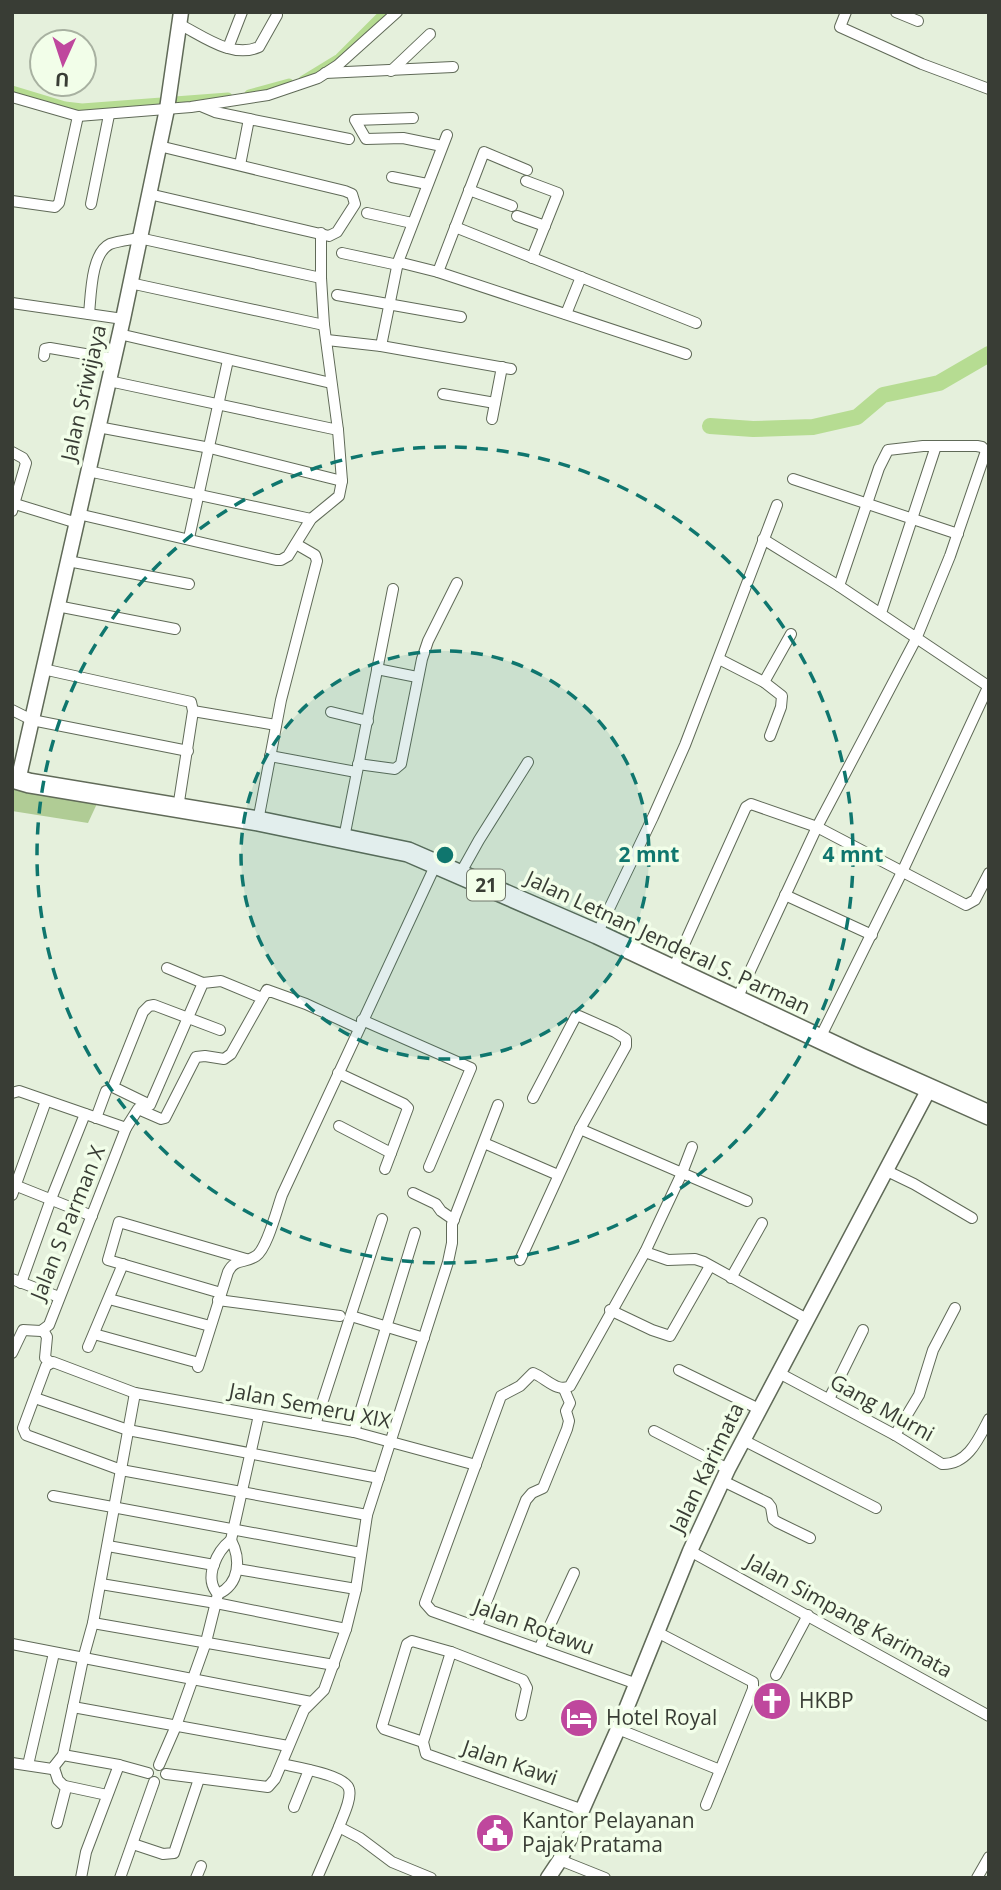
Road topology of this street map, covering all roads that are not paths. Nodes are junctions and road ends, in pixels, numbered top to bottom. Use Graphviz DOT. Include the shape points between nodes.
graph roads {
  1 [pos="242,12"];
  2 [pos="397,12"];
  3 [pos="846,12"];
  4 [pos="896,12"];
  5 [pos="277,15"];
  6 [pos="180,18"];
  7 [pos="918,21"];
  8 [pos="430,34"];
  9 [pos="228,48"];
  10 [pos="453,67"];
  11 [pos="390,71"];
  12 [pos="325,74"];
  13 [pos="989,89"];
  14 [pos="12,97"];
  15 [pos="168,101"];
  16 [pos="202,106"];
  17 [pos="109,115"];
  18 [pos="78,116"];
  19 [pos="413,118"];
  20 [pos="249,119"];
  21 [pos="447,135"];
  22 [pos="349,139"];
  23 [pos="159,145"];
  24 [pos="442,146"];
  25 [pos="240,165"];
  26 [pos="392,177"];
  27 [pos="427,184"];
  28 [pos="469,190"];
  29 [pos="149,194"];
  30 [pos="12,201"];
  31 [pos="91,204"];
  32 [pos="367,213"];
  33 [pos="412,223"];
  34 [pos="545,226"];
  35 [pos="454,227"];
  36 [pos="321,233"];
  37 [pos="139,238"];
  38 [pos="342,253"];
  39 [pos="532,258"];
  40 [pos="398,263"];
  41 [pos="438,272"];
  42 [pos="581,277"];
  43 [pos="321,278"];
  44 [pos="130,283"];
  45 [pos="337,295"];
  46 [pos="12,303"];
  47 [pos="389,305"];
  48 [pos="89,314"];
  49 [pos="566,314"];
  50 [pos="461,317"];
  51 [pos="123,319"];
  52 [pos="696,323"];
  53 [pos="324,326"];
  54 [pos="119,334"];
  55 [pos="327,340"];
  56 [pos="381,346"];
  57 [pos="686,354"];
  58 [pos="44,356"];
  59 [pos="114,359"];
  60 [pos="228,359"];
  61 [pos="109,381"];
  62 [pos="331,383"];
  63 [pos="443,394"];
  64 [pos="495,403"];
  65 [pos="219,405"];
  66 [pos="492,419"];
  67 [pos="98,427"];
  68 [pos="338,430"];
  69 [pos="936,446"];
  70 [pos="210,448"];
  71 [pos="12,452"];
  72 [pos="88,471"];
  73 [pos="793,479"];
  74 [pos="342,481"];
  75 [pos="199,494"];
  76 [pos="867,504"];
  77 [pos="777,505"];
  78 [pos="13,506"];
  79 [pos="78,519"];
  80 [pos="311,519"];
  81 [pos="912,519"];
  82 [pos="958,534"];
  83 [pos="189,538"];
  84 [pos="763,539"];
  85 [pos="296,544"];
  86 [pos="68,561"];
  87 [pos="189,583"];
  88 [pos="457,583"];
  89 [pos="839,586"];
  90 [pos="393,589"];
  91 [pos="57,606"];
  92 [pos="881,612"];
  93 [pos="176,629"];
  94 [pos="791,634"];
  95 [pos="916,639"];
  96 [pos="719,659"];
  97 [pos="377,669"];
  98 [pos="43,670"];
  99 [pos="417,677"];
  100 [pos="764,682"];
  101 [pos="989,686"];
  102 [pos="192,707"];
  103 [pos="12,710"];
  104 [pos="331,712"];
  105 [pos="32,720"];
  106 [pos="368,721"];
  107 [pos="276,725"];
  108 [pos="770,736"];
  109 [pos="188,751"];
  110 [pos="270,756"];
  111 [pos="528,762"];
  112 [pos="357,768"];
  113 [pos="15,779"];
  114 [pos="178,808"];
  115 [pos="258,821"];
  116 [pos="817,827"];
  117 [pos="344,838"];
  118 [pos="436,864"];
  119 [pos="903,870"];
  120 [pos="989,873"];
  121 [pos="460,874"];
  122 [pos="785,895"];
  123 [pos="597,934"];
  124 [pos="872,935"];
  125 [pos="167,968"];
  126 [pos="673,969"];
  127 [pos="203,983"];
  128 [pos="262,998"];
  129 [pos="737,999"];
  130 [pos="188,1019"];
  131 [pos="360,1024"];
  132 [pos="220,1030"];
  133 [pos="820,1038"];
  134 [pos="338,1073"];
  135 [pos="929,1089"];
  136 [pos="106,1091"];
  137 [pos="12,1093"];
  138 [pos="533,1098"];
  139 [pos="46,1101"];
  140 [pos="498,1105"];
  141 [pos="989,1115"];
  142 [pos="91,1116"];
  143 [pos="339,1126"];
  144 [pos="126,1128"];
  145 [pos="580,1129"];
  146 [pos="484,1143"];
  147 [pos="692,1147"];
  148 [pos="391,1153"];
  149 [pos="429,1167"];
  150 [pos="385,1169"];
  151 [pos="885,1170"];
  152 [pos="681,1173"];
  153 [pos="558,1175"];
  154 [pos="13,1188"];
  155 [pos="413,1193"];
  156 [pos="51,1199"];
  157 [pos="747,1201"];
  158 [pos="92,1216"];
  159 [pos="972,1218"];
  160 [pos="382,1219"];
  161 [pos="453,1222"];
  162 [pos="762,1223"];
  163 [pos="415,1233"];
  164 [pos="645,1252"];
  165 [pos="246,1259"];
  166 [pos="520,1260"];
  167 [pos="123,1264"];
  168 [pos="710,1266"];
  169 [pos="731,1278"];
  170 [pos="17,1281"];
  171 [pos="219,1296"];
  172 [pos="59,1297"];
  173 [pos="108,1299"];
  174 [pos="955,1308"];
  175 [pos="610,1310"];
  176 [pos="345,1316"];
  177 [pos="807,1319"];
  178 [pos="210,1326"];
  179 [pos="386,1326"];
  180 [pos="863,1330"];
  181 [pos="43,1331"];
  182 [pos="94,1334"];
  183 [pos="424,1338"];
  184 [pos="88,1348"];
  185 [pos="12,1353"];
  186 [pos="50,1362"];
  187 [pos="679,1370"];
  188 [pos="779,1373"];
  189 [pos="564,1389"];
  190 [pos="135,1393"];
  191 [pos="35,1398"];
  192 [pos="829,1399"];
  193 [pos="759,1409"];
  194 [pos="259,1415"];
  195 [pos="989,1419"];
  196 [pos="315,1425"];
  197 [pos="128,1430"];
  198 [pos="653,1431"];
  199 [pos="354,1432"];
  200 [pos="895,1435"];
  201 [pos="390,1440"];
  202 [pos="743,1440"];
  203 [pos="250,1453"];
  204 [pos="476,1465"];
  205 [pos="121,1470"];
  206 [pos="725,1475"];
  207 [pos="379,1478"];
  208 [pos="242,1492"];
  209 [pos="52,1496"];
  210 [pos="115,1508"];
  211 [pos="876,1508"];
  212 [pos="368,1515"];
  213 [pos="233,1528"];
  214 [pos="810,1538"];
  215 [pos="231,1539"];
  216 [pos="108,1546"];
  217 [pos="690,1550"];
  218 [pos="361,1553"];
  219 [pos="214,1565"];
  220 [pos="237,1569"];
  221 [pos="574,1573"];
  222 [pos="101,1584"];
  223 [pos="356,1589"];
  224 [pos="217,1598"];
  225 [pos="807,1615"];
  226 [pos="93,1623"];
  227 [pos="477,1626"];
  228 [pos="346,1629"];
  229 [pos="657,1632"];
  230 [pos="206,1642"];
  231 [pos="12,1644"];
  232 [pos="539,1649"];
  233 [pos="54,1653"];
  234 [pos="452,1653"];
  235 [pos="83,1659"];
  236 [pos="334,1665"];
  237 [pos="776,1675"];
  238 [pos="191,1679"];
  239 [pos="637,1684"];
  240 [pos="311,1702"];
  241 [pos="73,1707"];
  242 [pos="521,1715"];
  243 [pos="989,1716"];
  244 [pos="176,1726"];
  245 [pos="618,1729"];
  246 [pos="423,1742"];
  247 [pos="288,1746"];
  248 [pos="63,1755"];
  249 [pos="12,1763"];
  250 [pos="282,1764"];
  251 [pos="28,1765"];
  252 [pos="119,1765"];
  253 [pos="159,1765"];
  254 [pos="54,1768"];
  255 [pos="309,1770"];
  256 [pos="720,1770"];
  257 [pos="166,1774"];
  258 [pos="151,1777"];
  259 [pos="199,1779"];
  260 [pos="65,1786"];
  261 [pos="107,1795"];
  262 [pos="706,1805"];
  263 [pos="294,1807"];
  264 [pos="583,1810"];
  265 [pos="57,1823"];
  266 [pos="339,1827"];
  267 [pos="133,1844"];
  268 [pos="989,1857"];
  269 [pos="560,1860"];
  270 [pos="201,1866"];
  271 [pos="81,1878"];
  272 [pos="120,1878"];
  273 [pos="196,1878"];
  274 [pos="317,1878"];
  275 [pos="431,1878"];
  276 [pos="548,1878"];
  277 [pos="605,1878"];
  278 [pos="977,1878"];
  1 -- 9 [label="street"];
  2 -- 12 [label="street"];
  3 -- 13 [label="street" via="840,27"];
  4 -- 7 [label="street"];
  5 -- 9 [label="street" via="259,47 245,51"];
  6 -- 9 [label="street"];
  6 -- 15 [label="main road, Jalan Sriwijaya"];
  8 -- 11 [label="street"];
  10 -- 11 [label="street"];
  11 -- 12 [label="street"];
  12 -- 16 [label="street" via="268,95"];
  14 -- 18 [label="street"];
  15 -- 16 [label="street"];
  15 -- 17 [label="street"];
  15 -- 23 [label="main road, Jalan Sriwijaya"];
  16 -- 20 [label="street"];
  17 -- 18 [label="street"];
  17 -- 31 [label="street"];
  18 -- 30 [label="street" via="59,203 54,207"];
  19 -- 24 [label="street" via="355,120 366,139 403,138"];
  20 -- 22 [label="street"];
  20 -- 25 [label="street"];
  21 -- 24 [label="street"];
  23 -- 25 [label="street"];
  23 -- 29 [label="main road, Jalan Sriwijaya"];
  24 -- 27 [label="street"];
  25 -- 36 [label="street" via="352,194 355,204 337,232"];
  26 -- 27 [label="street"];
  27 -- 33 [label="street"];
  28 -- 34 [label="street"];
  28 -- 34 [label="street" via="484,152 558,193"];
  28 -- 35 [label="street"];
  29 -- 36 [label="street"];
  29 -- 37 [label="main road, Jalan Sriwijaya"];
  32 -- 33 [label="street"];
  33 -- 40 [label="street"];
  34 -- 39 [label="street"];
  35 -- 39 [label="street"];
  35 -- 41 [label="street"];
  36 -- 43 [label="street"];
  37 -- 43 [label="street"];
  37 -- 44 [label="main road, Jalan Sriwijaya"];
  37 -- 48 [label="street" via="111,244 100,252"];
  38 -- 40 [label="street"];
  39 -- 42 [label="street"];
  40 -- 41 [label="street"];
  40 -- 47 [label="street"];
  41 -- 49 [label="street"];
  42 -- 49 [label="street"];
  42 -- 52 [label="street"];
  43 -- 53 [label="street"];
  44 -- 51 [label="main road, Jalan Sriwijaya"];
  44 -- 53 [label="street"];
  45 -- 47 [label="street"];
  46 -- 48 [label="street"];
  47 -- 50 [label="street"];
  47 -- 56 [label="street"];
  48 -- 51 [label="street"];
  49 -- 57 [label="street"];
  51 -- 54 [label="main road, Jalan Sriwijaya"];
  53 -- 55 [label="street"];
  54 -- 59 [label="main road, Jalan Sriwijaya"];
  54 -- 60 [label="street"];
  55 -- 56 [label="street"];
  55 -- 62 [label="street"];
  56 -- 64 [label="street" via="507,368"];
  58 -- 59 [label="street" via="50,348"];
  59 -- 61 [label="main road, Jalan Sriwijaya"];
  60 -- 62 [label="street"];
  60 -- 65 [label="street"];
  61 -- 65 [label="street"];
  61 -- 67 [label="main road, Jalan Sriwijaya"];
  62 -- 68 [label="street"];
  63 -- 64 [label="street"];
  64 -- 66 [label="street"];
  65 -- 68 [label="street"];
  65 -- 70 [label="street"];
  67 -- 70 [label="street"];
  67 -- 72 [label="main road, Jalan Sriwijaya"];
  68 -- 74 [label="street"];
  69 -- 76 [label="street" via="885,452"];
  69 -- 81 [label="street"];
  69 -- 82 [label="street" via="977,446 986,451"];
  70 -- 74 [label="street"];
  70 -- 75 [label="street"];
  71 -- 78 [label="street" via="26,463"];
  72 -- 75 [label="street"];
  72 -- 79 [label="main road, Jalan Sriwijaya"];
  73 -- 76 [label="street"];
  74 -- 80 [label="street" via="339,496"];
  75 -- 80 [label="street"];
  75 -- 83 [label="street"];
  76 -- 81 [label="street"];
  76 -- 89 [label="street"];
  77 -- 84 [label="street"];
  78 -- 79 [label="street"];
  79 -- 83 [label="street"];
  79 -- 86 [label="main road, Jalan Sriwijaya"];
  80 -- 85 [label="street"];
  81 -- 82 [label="street"];
  81 -- 92 [label="street"];
  82 -- 95 [label="street"];
  83 -- 85 [label="street" via="276,560 285,559"];
  84 -- 89 [label="street"];
  84 -- 96 [label="street"];
  85 -- 107 [label="street" via="317,561"];
  86 -- 87 [label="street"];
  86 -- 91 [label="main road, Jalan Sriwijaya"];
  88 -- 99 [label="street" via="428,641"];
  89 -- 92 [label="street"];
  90 -- 97 [label="street"];
  91 -- 93 [label="street"];
  91 -- 98 [label="main road, Jalan Sriwijaya"];
  92 -- 95 [label="street"];
  94 -- 100 [label="street"];
  95 -- 101 [label="street"];
  95 -- 116 [label="street"];
  96 -- 100 [label="street"];
  96 -- 123 [label="street" via="659,805"];
  97 -- 99 [label="street"];
  97 -- 106 [label="street"];
  98 -- 102 [label="street"];
  98 -- 105 [label="main road, Jalan Sriwijaya"];
  99 -- 112 [label="street" via="401,764 395,769"];
  100 -- 108 [label="street" via="783,698"];
  101 -- 119 [label="street"];
  102 -- 107 [label="street"];
  102 -- 109 [label="street"];
  103 -- 105 [label="street"];
  104 -- 106 [label="street"];
  105 -- 109 [label="street"];
  105 -- 113 [label="main road, Jalan Sriwijaya"];
  106 -- 112 [label="street"];
  107 -- 110 [label="street"];
  109 -- 114 [label="street"];
  110 -- 112 [label="street"];
  110 -- 115 [label="street"];
  111 -- 121 [label="street"];
  112 -- 117 [label="street"];
  113 -- 114 [label="highway, Jalan Letnan Jenderal S. Parman / 21"];
  114 -- 115 [label="highway, Jalan Letnan Jenderal S. Parman / 21"];
  115 -- 117 [label="highway, Jalan Letnan Jenderal S. Parman / 21"];
  116 -- 119 [label="street"];
  116 -- 122 [label="street"];
  116 -- 126 [label="street" via="756,804 746,807"];
  117 -- 118 [label="highway, Jalan Letnan Jenderal S. Parman / 21" via="400,850"];
  118 -- 121 [label="highway, Jalan Letnan Jenderal S. Parman / 21"];
  118 -- 131 [label="street"];
  119 -- 120 [label="street" via="966,905 975,900"];
  119 -- 124 [label="street"];
  121 -- 123 [label="highway, Jalan Letnan Jenderal S. Parman / 21"];
  122 -- 124 [label="street"];
  122 -- 129 [label="street"];
  123 -- 126 [label="highway, Jalan Letnan Jenderal S. Parman / 21"];
  124 -- 133 [label="street"];
  125 -- 127 [label="street"];
  126 -- 129 [label="highway, Jalan Letnan Jenderal S. Parman / 21"];
  127 -- 128 [label="street" via="221,981"];
  127 -- 130 [label="street"];
  128 -- 131 [label="street" via="267,990 273,991"];
  128 -- 144 [label="street, Jalan S Parman X" via="231,1054 224,1059 196,1057 167,1116 161,1119 138,1109"];
  129 -- 133 [label="highway, Jalan Letnan Jenderal S. Parman / 21"];
  130 -- 130 [label="street" via="149,1006 115,1089 150,1105"];
  130 -- 132 [label="street"];
  131 -- 134 [label="street"];
  131 -- 149 [label="street" via="471,1068"];
  133 -- 135 [label="highway, Jalan Letnan Jenderal S. Parman / 21"];
  134 -- 148 [label="street" via="407,1105"];
  134 -- 165 [label="street" via="263,1248"];
  135 -- 141 [label="highway, 21"];
  135 -- 151 [label="main road, Jalan Karimata"];
  136 -- 142 [label="street"];
  137 -- 139 [label="street" via="19,1091"];
  138 -- 145 [label="street" via="576,1016 615,1032 626,1046"];
  139 -- 142 [label="street"];
  139 -- 154 [label="street"];
  140 -- 146 [label="street"];
  142 -- 144 [label="street"];
  142 -- 156 [label="street"];
  143 -- 148 [label="street"];
  144 -- 158 [label="street, Jalan S Parman X"];
  145 -- 152 [label="street"];
  145 -- 153 [label="street"];
  146 -- 153 [label="street"];
  146 -- 161 [label="street"];
  147 -- 152 [label="street"];
  148 -- 150 [label="street"];
  151 -- 159 [label="street"];
  151 -- 177 [label="main road, Jalan Karimata"];
  152 -- 157 [label="street"];
  152 -- 164 [label="street"];
  153 -- 166 [label="street"];
  154 -- 156 [label="street"];
  155 -- 161 [label="street" via="436,1204"];
  156 -- 158 [label="street"];
  156 -- 170 [label="street"];
  158 -- 172 [label="street, Jalan S Parman X"];
  160 -- 176 [label="street"];
  161 -- 183 [label="street" via="450,1254"];
  162 -- 169 [label="street"];
  163 -- 179 [label="street"];
  164 -- 168 [label="street" via="668,1259 695,1259"];
  164 -- 175 [label="street"];
  165 -- 167 [label="street" via="119,1222 108,1260"];
  165 -- 171 [label="street" via="231,1265"];
  167 -- 171 [label="street"];
  167 -- 173 [label="street"];
  168 -- 169 [label="street"];
  168 -- 175 [label="street" via="670,1336"];
  169 -- 177 [label="street"];
  170 -- 172 [label="street"];
  171 -- 176 [label="street"];
  171 -- 178 [label="street"];
  172 -- 181 [label="street, Jalan S Parman X"];
  173 -- 178 [label="street"];
  173 -- 182 [label="street"];
  174 -- 200 [label="street" via="933,1350 919,1395"];
  175 -- 189 [label="street" via="573,1382"];
  176 -- 179 [label="street"];
  176 -- 196 [label="street"];
  177 -- 188 [label="main road, Jalan Karimata"];
  178 -- 182 [label="street" via="199,1365"];
  179 -- 183 [label="street"];
  179 -- 199 [label="street"];
  180 -- 192 [label="street"];
  181 -- 185 [label="street, Jalan S Parman X" via="23,1330"];
  181 -- 186 [label="street"];
  182 -- 184 [label="street"];
  183 -- 201 [label="street"];
  186 -- 190 [label="street, Jalan Semeru XIX"];
  186 -- 191 [label="street"];
  187 -- 193 [label="street"];
  188 -- 192 [label="street, Gang Murni"];
  188 -- 193 [label="main road, Jalan Karimata"];
  189 -- 204 [label="street" via="533,1373 504,1393"];
  189 -- 227 [label="street" via="570,1403 567,1429 543,1488 526,1500"];
  190 -- 194 [label="street, Jalan Semeru XIX"];
  190 -- 197 [label="street"];
  191 -- 197 [label="street"];
  191 -- 205 [label="street" via="24,1434"];
  192 -- 200 [label="street, Gang Murni"];
  193 -- 202 [label="main road, Jalan Karimata"];
  194 -- 196 [label="street, Jalan Semeru XIX"];
  194 -- 203 [label="street"];
  195 -- 200 [label="street, Gang Murni" via="975,1446 951,1463 942,1464"];
  196 -- 199 [label="street, Jalan Semeru XIX"];
  197 -- 203 [label="street"];
  197 -- 205 [label="street"];
  198 -- 206 [label="street"];
  199 -- 201 [label="street, Jalan Semeru XIX"];
  201 -- 204 [label="street, Jalan Semeru XIX"];
  201 -- 207 [label="street"];
  202 -- 206 [label="main road, Jalan Karimata"];
  202 -- 211 [label="street"];
  203 -- 207 [label="street"];
  203 -- 208 [label="street"];
  204 -- 227 [label="street, Jalan Rotawu" via="426,1606"];
  205 -- 208 [label="street"];
  205 -- 210 [label="street"];
  206 -- 214 [label="street" via="768,1503 776,1522"];
  206 -- 217 [label="main road, Jalan Karimata"];
  207 -- 212 [label="street"];
  208 -- 212 [label="street"];
  208 -- 213 [label="street"];
  209 -- 210 [label="street"];
  210 -- 213 [label="street"];
  210 -- 216 [label="street"];
  212 -- 218 [label="street"];
  213 -- 215 [label="street"];
  213 -- 218 [label="street"];
  215 -- 219 [label="street"];
  215 -- 220 [label="street"];
  216 -- 219 [label="street"];
  216 -- 222 [label="street"];
  217 -- 225 [label="street, Jalan Simpang Karimata"];
  217 -- 229 [label="main road, Jalan Karimata"];
  218 -- 223 [label="street"];
  219 -- 224 [label="street" via="212,1584"];
  220 -- 223 [label="street"];
  220 -- 224 [label="street" via="230,1586"];
  221 -- 232 [label="street"];
  222 -- 224 [label="street"];
  222 -- 226 [label="street"];
  223 -- 228 [label="street"];
  224 -- 228 [label="street"];
  224 -- 230 [label="street"];
  225 -- 237 [label="street"];
  225 -- 243 [label="street, Jalan Simpang Karimata"];
  226 -- 230 [label="street"];
  226 -- 235 [label="street"];
  227 -- 232 [label="street, Jalan Rotawu"];
  228 -- 236 [label="street"];
  229 -- 239 [label="main road, Jalan Karimata"];
  229 -- 256 [label="street" via="753,1682"];
  230 -- 236 [label="street"];
  230 -- 238 [label="street"];
  231 -- 233 [label="street"];
  232 -- 239 [label="street, Jalan Rotawu"];
  233 -- 235 [label="street"];
  233 -- 251 [label="street"];
  234 -- 242 [label="street" via="523,1679 527,1688"];
  234 -- 246 [label="street"];
  234 -- 246 [label="street" via="412,1641 407,1644 382,1726"];
  235 -- 238 [label="street"];
  235 -- 241 [label="street"];
  236 -- 240 [label="street" via="323,1693"];
  238 -- 240 [label="street"];
  238 -- 244 [label="street"];
  239 -- 245 [label="main road, Jalan Karimata"];
  240 -- 247 [label="street"];
  241 -- 244 [label="street"];
  241 -- 248 [label="street"];
  244 -- 247 [label="street"];
  244 -- 253 [label="street"];
  245 -- 256 [label="street"];
  245 -- 264 [label="main road, Jalan Karimata"];
  246 -- 264 [label="street, Jalan Kawi" via="426,1754"];
  247 -- 250 [label="street"];
  248 -- 252 [label="street"];
  248 -- 254 [label="street"];
  249 -- 251 [label="street"];
  250 -- 255 [label="street"];
  250 -- 259 [label="street" via="268,1787"];
  251 -- 254 [label="street"];
  252 -- 258 [label="street"];
  252 -- 261 [label="street"];
  253 -- 257 [label="street"];
  253 -- 258 [label="street" via="153,1765"];
  254 -- 260 [label="street"];
  255 -- 263 [label="street"];
  255 -- 266 [label="street" via="345,1782 349,1788"];
  256 -- 262 [label="street"];
  257 -- 258 [label="street" via="162,1781"];
  257 -- 259 [label="street"];
  258 -- 267 [label="street"];
  259 -- 267 [label="street" via="174,1853"];
  260 -- 261 [label="street"];
  260 -- 265 [label="street"];
  261 -- 271 [label="street"];
  264 -- 269 [label="main road, Jalan Karimata"];
  266 -- 274 [label="street"];
  266 -- 275 [label="street" via="392,1862"];
  267 -- 272 [label="street"];
  268 -- 278 [label="street"];
  269 -- 276 [label="main road, Jalan Karimata"];
  269 -- 277 [label="street"];
  270 -- 273 [label="street"];
}
